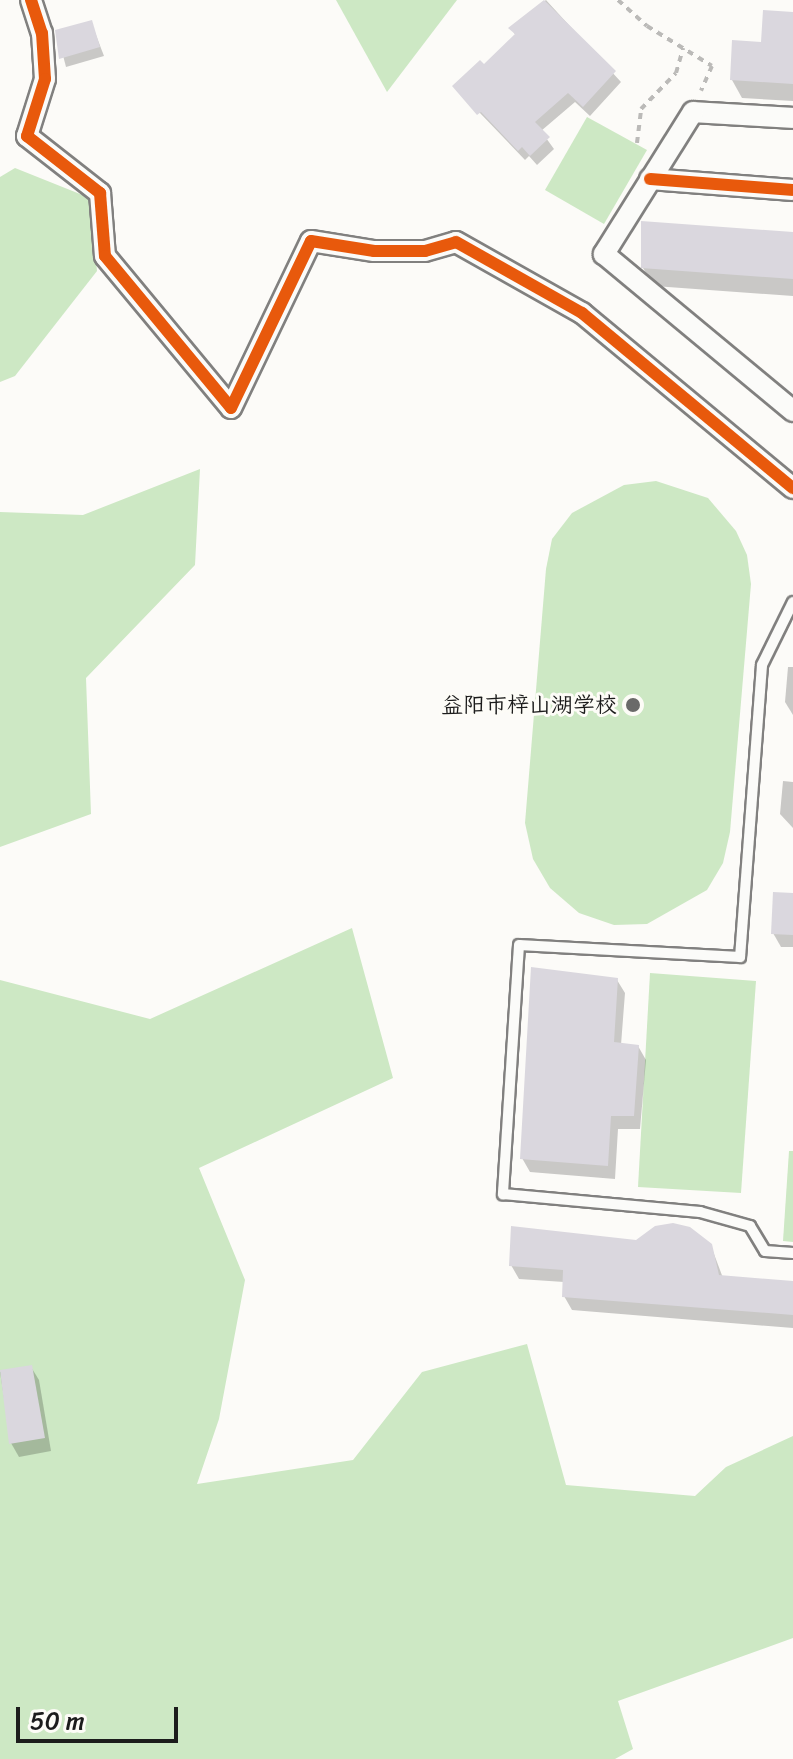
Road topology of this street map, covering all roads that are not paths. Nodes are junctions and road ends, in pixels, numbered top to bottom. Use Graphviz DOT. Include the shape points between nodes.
graph roads {
  1 [pos="31,0"];
  2 [pos="793,118"];
  3 [pos="650,179"];
  4 [pos="793,190"];
  5 [pos="793,411"];
  6 [pos="793,488"];
  7 [pos="793,602"];
  8 [pos="793,1253"];
  1 -- 6 [label="street" via="42,33 45,79 27,136 100,193 105,256 231,408 311,241 374,251 425,251 456,242 582,313"];
  2 -- 3 [label="street" via="693,112"];
  3 -- 4 [label="street"];
  3 -- 5 [label="street" via="604,254"];
  7 -- 8 [label="lane" via="762,665 740,957 519,945 503,1194 700,1212 750,1226 765,1251"];
}
